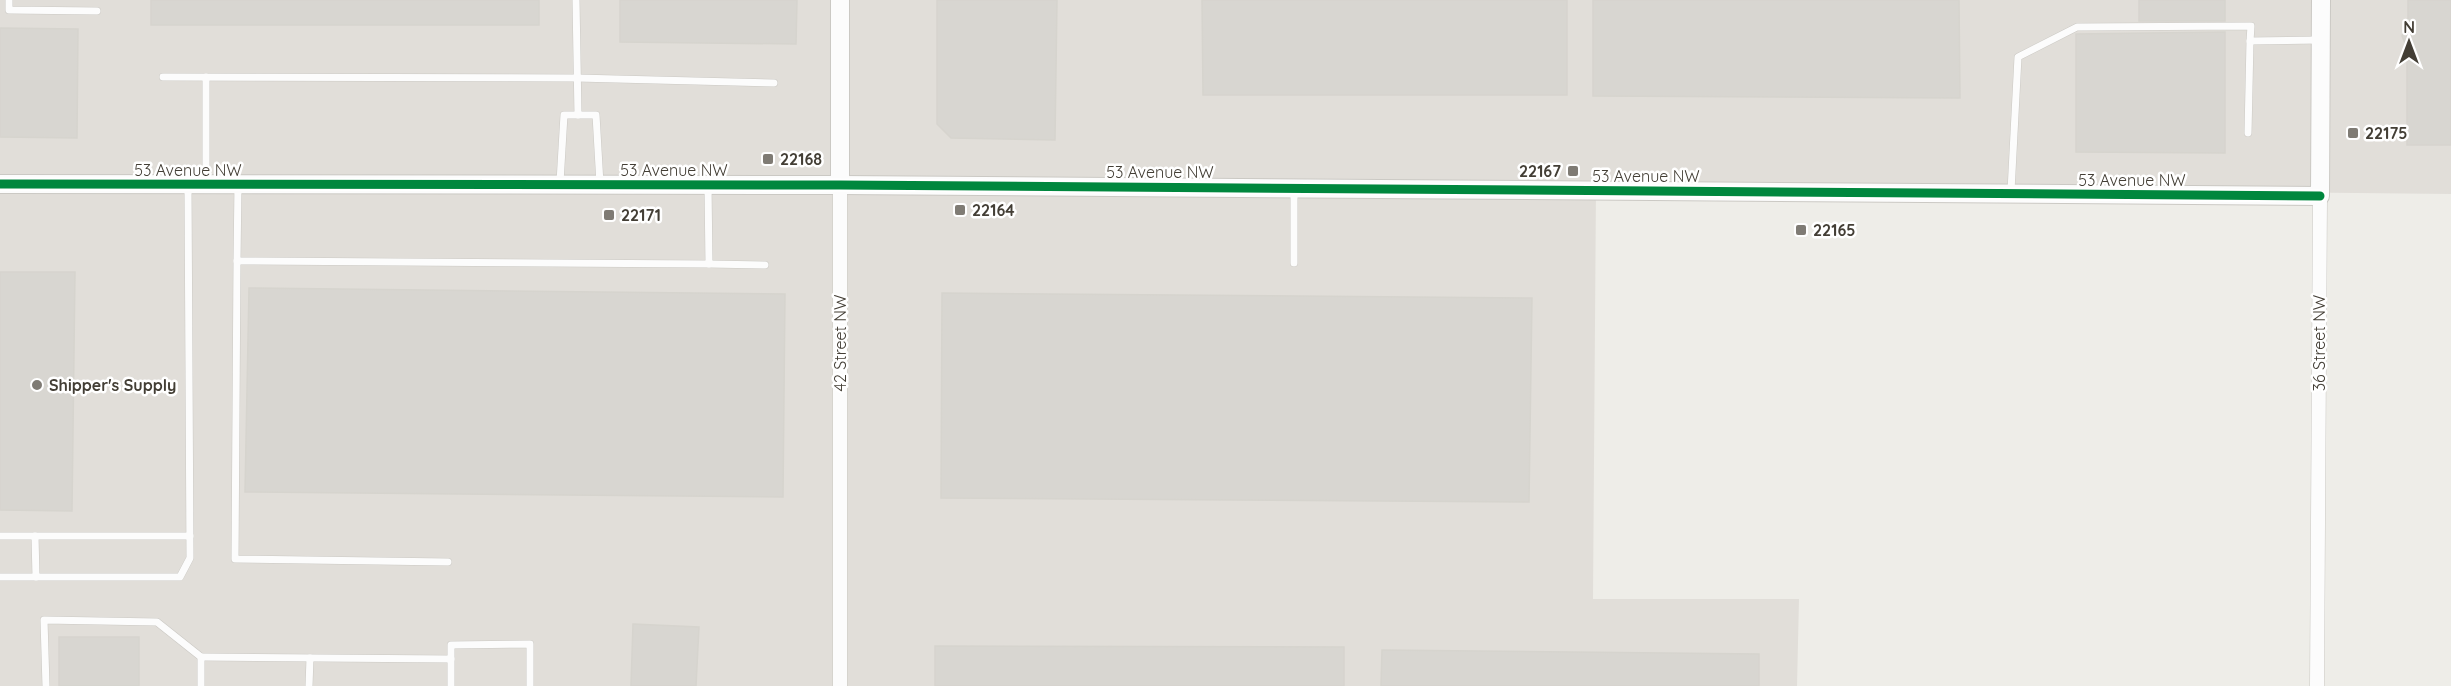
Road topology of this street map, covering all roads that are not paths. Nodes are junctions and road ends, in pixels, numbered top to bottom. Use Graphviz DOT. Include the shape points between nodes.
graph roads {
  1 [pos="9,0"];
  2 [pos="576,0"];
  3 [pos="840,0"];
  4 [pos="2321,0"];
  5 [pos="98,11"];
  6 [pos="2321,40"];
  7 [pos="2250,42"];
  8 [pos="164,77"];
  9 [pos="206,77"];
  10 [pos="577,78"];
  11 [pos="774,82"];
  12 [pos="578,115"];
  13 [pos="2248,133"];
  14 [pos="0,184"];
  15 [pos="197,185"];
  16 [pos="238,185"];
  17 [pos="559,185"];
  18 [pos="600,185"];
  19 [pos="708,185"];
  20 [pos="840,185"];
  21 [pos="1294,188"];
  22 [pos="2011,194"];
  23 [pos="2319,196"];
  24 [pos="237,261"];
  25 [pos="1294,263"];
  26 [pos="710,264"];
  27 [pos="765,265"];
  28 [pos="0,536"];
  29 [pos="35,536"];
  30 [pos="190,536"];
  31 [pos="448,562"];
  32 [pos="0,576"];
  33 [pos="36,577"];
  34 [pos="201,657"];
  35 [pos="310,658"];
  36 [pos="450,660"];
  37 [pos="46,686"];
  38 [pos="201,686"];
  39 [pos="309,686"];
  40 [pos="451,686"];
  41 [pos="530,686"];
  42 [pos="840,686"];
  43 [pos="2318,686"];
  1 -- 5 [label="lane" via="9,10"];
  2 -- 10 [label="lane"];
  3 -- 20 [label="street, 42 Street NW"];
  4 -- 6 [label="street, 36 Street NW"];
  6 -- 7 [label="lane"];
  6 -- 23 [label="street, 36 Street NW"];
  7 -- 13 [label="lane"];
  7 -- 22 [label="lane" via="2251,26 2078,27 2018,57"];
  8 -- 9 [label="lane"];
  9 -- 10 [label="lane"];
  9 -- 15 [label="lane"];
  10 -- 11 [label="lane"];
  10 -- 12 [label="lane"];
  12 -- 17 [label="lane" via="564,115"];
  12 -- 18 [label="lane" via="596,115"];
  14 -- 15 [label="street, 53 Avenue NW"];
  15 -- 16 [label="street, 53 Avenue NW"];
  15 -- 30 [label="lane"];
  16 -- 17 [label="street, 53 Avenue NW"];
  16 -- 24 [label="lane"];
  17 -- 18 [label="street, 53 Avenue NW"];
  18 -- 19 [label="street, 53 Avenue NW"];
  19 -- 20 [label="street, 53 Avenue NW"];
  19 -- 26 [label="lane"];
  20 -- 21 [label="street, 53 Avenue NW"];
  20 -- 42 [label="street, 42 Street NW"];
  21 -- 22 [label="street, 53 Avenue NW"];
  21 -- 25 [label="lane"];
  22 -- 23 [label="street, 53 Avenue NW"];
  23 -- 43 [label="street, 36 Street NW"];
  24 -- 26 [label="lane"];
  24 -- 31 [label="lane" via="235,559"];
  26 -- 27 [label="lane"];
  28 -- 29 [label="lane"];
  29 -- 30 [label="lane"];
  29 -- 33 [label="lane"];
  30 -- 33 [label="lane" via="190,558 180,577"];
  32 -- 33 [label="lane"];
  34 -- 35 [label="lane"];
  34 -- 37 [label="lane" via="157,622 44,620"];
  34 -- 38 [label="lane"];
  35 -- 36 [label="lane"];
  35 -- 39 [label="lane"];
  36 -- 40 [label="lane"];
  36 -- 41 [label="lane" via="450,645 530,644"];
}
